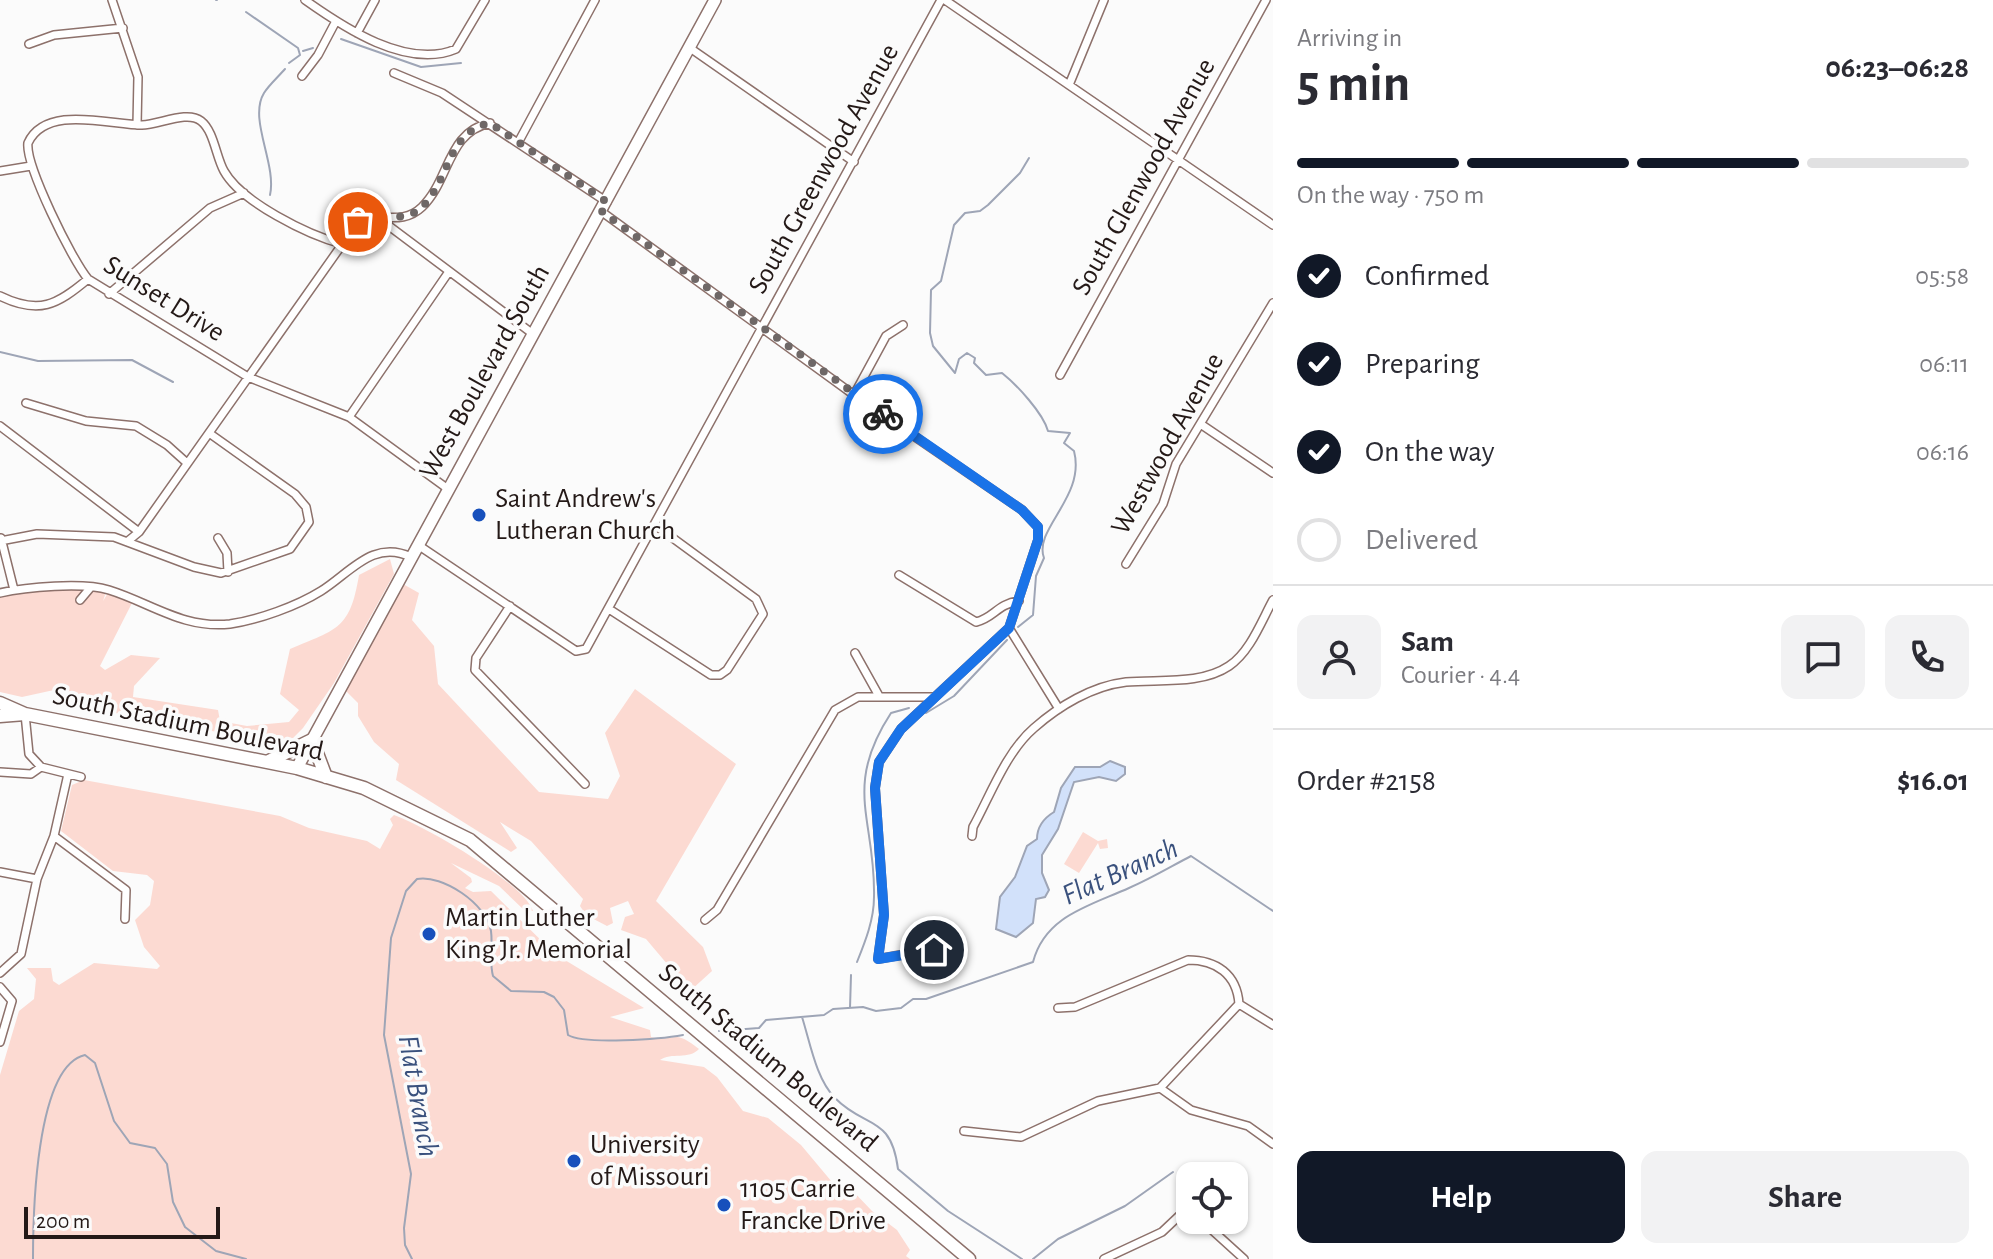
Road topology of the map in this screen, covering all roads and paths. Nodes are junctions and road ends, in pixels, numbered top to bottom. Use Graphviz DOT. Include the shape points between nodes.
graph roads {
  1 [pos="112,0"];
  2 [pos="305,0"];
  3 [pos="375,0"];
  4 [pos="485,0"];
  5 [pos="595,0"];
  6 [pos="715,0"];
  7 [pos="943,0"];
  8 [pos="1104,0"];
  9 [pos="1266,0"];
  10 [pos="336,21"];
  11 [pos="123,28"];
  12 [pos="357,33"];
  13 [pos="29,44"];
  14 [pos="690,48"];
  15 [pos="394,73"];
  16 [pos="302,76"];
  17 [pos="1069,85"];
  18 [pos="490,123"];
  19 [pos="137,125"];
  20 [pos="519,141"];
  21 [pos="1178,160"];
  22 [pos="854,162"];
  23 [pos="31,166"];
  24 [pos="0,171"];
  25 [pos="244,193"];
  26 [pos="605,207"];
  27 [pos="380,219"];
  28 [pos="1273,225"];
  29 [pos="342,244"];
  30 [pos="448,273"];
  31 [pos="88,279"];
  32 [pos="109,294"];
  33 [pos="0,296"];
  34 [pos="1273,303"];
  35 [pos="903,325"];
  36 [pos="762,328"];
  37 [pos="533,334"];
  38 [pos="1060,375"];
  39 [pos="248,377"];
  40 [pos="854,395"];
  41 [pos="26,403"];
  42 [pos="349,417"];
  43 [pos="1202,425"];
  44 [pos="0,426"];
  45 [pos="209,433"];
  46 [pos="187,463"];
  47 [pos="1273,473"];
  48 [pos="448,489"];
  49 [pos="655,525"];
  50 [pos="139,532"];
  51 [pos="218,538"];
  52 [pos="1,540"];
  53 [pos="128,541"];
  54 [pos="417,545"];
  55 [pos="411,557"];
  56 [pos="1126,564"];
  57 [pos="228,572"];
  58 [pos="899,575"];
  59 [pos="91,587"];
  60 [pos="14,590"];
  61 [pos="0,593"];
  62 [pos="80,600"];
  63 [pos="1273,600"];
  64 [pos="1019,601"];
  65 [pos="510,606"];
  66 [pos="609,609"];
  67 [pos="1009,628"];
  68 [pos="855,653"];
  69 [pos="879,696"];
  70 [pos="935,697"];
  71 [pos="0,703"];
  72 [pos="1059,709"];
  73 [pos="25,714"];
  74 [pos="0,716"];
  75 [pos="312,740"];
  76 [pos="267,762"];
  77 [pos="41,767"];
  78 [pos="297,768"];
  79 [pos="0,772"];
  80 [pos="68,774"];
  81 [pos="81,777"];
  82 [pos="326,777"];
  83 [pos="585,784"];
  84 [pos="54,836"];
  85 [pos="972,836"];
  86 [pos="0,872"];
  87 [pos="37,879"];
  88 [pos="125,919"];
  89 [pos="705,920"];
  90 [pos="956,945"];
  91 [pos="0,973"];
  92 [pos="0,987"];
  93 [pos="1239,1004"];
  94 [pos="1058,1008"];
  95 [pos="1273,1025"];
  96 [pos="0,1042"];
  97 [pos="1160,1088"];
  98 [pos="964,1131"];
  99 [pos="1273,1144"];
  100 [pos="1176,1219"];
  101 [pos="1216,1234"];
  102 [pos="969,1259"];
  103 [pos="1104,1259"];
  104 [pos="1244,1259"];
  1 -- 11 [label="street"];
  2 -- 10 [label="street"];
  3 -- 12 [label="street"];
  4 -- 12 [label="street" via="464,40 450,51 408,52"];
  5 -- 20 [label="street"];
  6 -- 14 [label="main road, West Boulevard South"];
  7 -- 17 [label="street"];
  7 -- 22 [label="street, South Greenwood Avenue"];
  8 -- 17 [label="street"];
  9 -- 21 [label="street, South Glenwood Avenue"];
  10 -- 12 [label="street"];
  10 -- 16 [label="street"];
  11 -- 13 [label="street" via="54,35"];
  11 -- 19 [label="street" via="138,77"];
  14 -- 22 [label="street"];
  14 -- 26 [label="main road, West Boulevard South"];
  15 -- 18 [label="street" via="442,93"];
  17 -- 21 [label="street"];
  18 -- 20 [label="street"];
  18 -- 27 [label="street" via="462,135 418,210 403,218"];
  19 -- 23 [label="street" via="75,120 44,128 28,143"];
  19 -- 25 [label="street" via="190,116 202,122 229,179"];
  20 -- 26 [label="street"];
  21 -- 28 [label="street"];
  21 -- 38 [label="street, South Glenwood Avenue"];
  22 -- 36 [label="street, South Greenwood Avenue"];
  23 -- 24 [label="street"];
  23 -- 31 [label="street, Sunset Drive"];
  25 -- 29 [label="street" via="315,237"];
  25 -- 32 [label="street" via="210,208"];
  26 -- 36 [label="street"];
  26 -- 37 [label="main road, West Boulevard South"];
  27 -- 29 [label="street" via="364,218"];
  27 -- 30 [label="street"];
  29 -- 39 [label="street"];
  30 -- 37 [label="street"];
  30 -- 42 [label="street"];
  31 -- 32 [label="street, Sunset Drive"];
  31 -- 33 [label="street" via="56,303 42,306"];
  32 -- 39 [label="street, Sunset Drive"];
  34 -- 43 [label="street, Westwood Avenue"];
  35 -- 40 [label="street" via="886,336"];
  36 -- 40 [label="street"];
  36 -- 49 [label="street, South Greenwood Avenue"];
  37 -- 48 [label="main road, West Boulevard South"];
  39 -- 42 [label="street, Sunset Drive"];
  39 -- 45 [label="street"];
  40 -- 64 [label="street" via="1031,518 1038,540"];
  41 -- 46 [label="street" via="86,421 136,426"];
  42 -- 48 [label="street, Sunset Drive"];
  43 -- 47 [label="street"];
  43 -- 56 [label="street, Westwood Avenue" via="1176,464 1163,504"];
  44 -- 50 [label="street"];
  45 -- 46 [label="street"];
  45 -- 57 [label="street" via="295,494 308,515 306,529 290,549"];
  46 -- 50 [label="street"];
  48 -- 54 [label="main road, West Boulevard South"];
  49 -- 66 [label="street, South Greenwood Avenue"];
  49 -- 66 [label="street" via="756,599 763,614 759,624 727,670 711,675"];
  50 -- 53 [label="street"];
  51 -- 57 [label="street" via="227,553"];
  52 -- 53 [label="street" via="37,534"];
  52 -- 60 [label="street"];
  53 -- 57 [label="street" via="194,567"];
  54 -- 55 [label="main road, West Boulevard South"];
  54 -- 65 [label="street"];
  55 -- 59 [label="street" via="386,550 367,557 305,600 232,623 178,620"];
  55 -- 75 [label="main road, West Boulevard South"];
  58 -- 64 [label="street" via="976,622 1003,604"];
  59 -- 60 [label="street"];
  59 -- 62 [label="street"];
  60 -- 61 [label="street"];
  63 -- 72 [label="street" via="1249,644 1229,666 1208,677 1100,687"];
  64 -- 67 [label="street"];
  65 -- 66 [label="street, South Greenwood Avenue" via="581,653"];
  65 -- 83 [label="street" via="476,658 475,670"];
  67 -- 70 [label="street"];
  67 -- 72 [label="street"];
  68 -- 69 [label="street"];
  69 -- 70 [label="street"];
  69 -- 89 [label="street" via="846,702 826,721 717,910"];
  70 -- 90 [label="street" via="901,729 879,762 875,788 884,915 878,959"];
  71 -- 73 [label="main road"];
  72 -- 85 [label="street" via="1018,747"];
  73 -- 74 [label="main road, South Stadium Boulevard"];
  73 -- 76 [label="main road, South Stadium Boulevard"];
  73 -- 77 [label="street" via="29,754"];
  75 -- 76 [label="main road"];
  75 -- 78 [label="main road, West Boulevard South"];
  75 -- 82 [label="main road"];
  76 -- 78 [label="main road, South Stadium Boulevard"];
  77 -- 79 [label="street" via="31,774"];
  77 -- 80 [label="street"];
  78 -- 82 [label="main road, South Stadium Boulevard"];
  80 -- 81 [label="street"];
  80 -- 84 [label="street"];
  82 -- 102 [label="main road, South Stadium Boulevard" via="364,788 470,840"];
  84 -- 87 [label="street"];
  84 -- 88 [label="street" via="126,890"];
  86 -- 87 [label="street"];
  87 -- 91 [label="street" via="21,954"];
  92 -- 96 [label="street" via="12,1001"];
  93 -- 94 [label="street" via="1234,981 1218,965 1188,960 1075,1007"];
  93 -- 95 [label="street"];
  93 -- 97 [label="street"];
  97 -- 98 [label="street" via="1098,1101 1021,1137"];
  97 -- 99 [label="street" via="1191,1110 1248,1126"];
  100 -- 103 [label="street" via="1162,1232"];
  101 -- 104 [label="street"];
}
